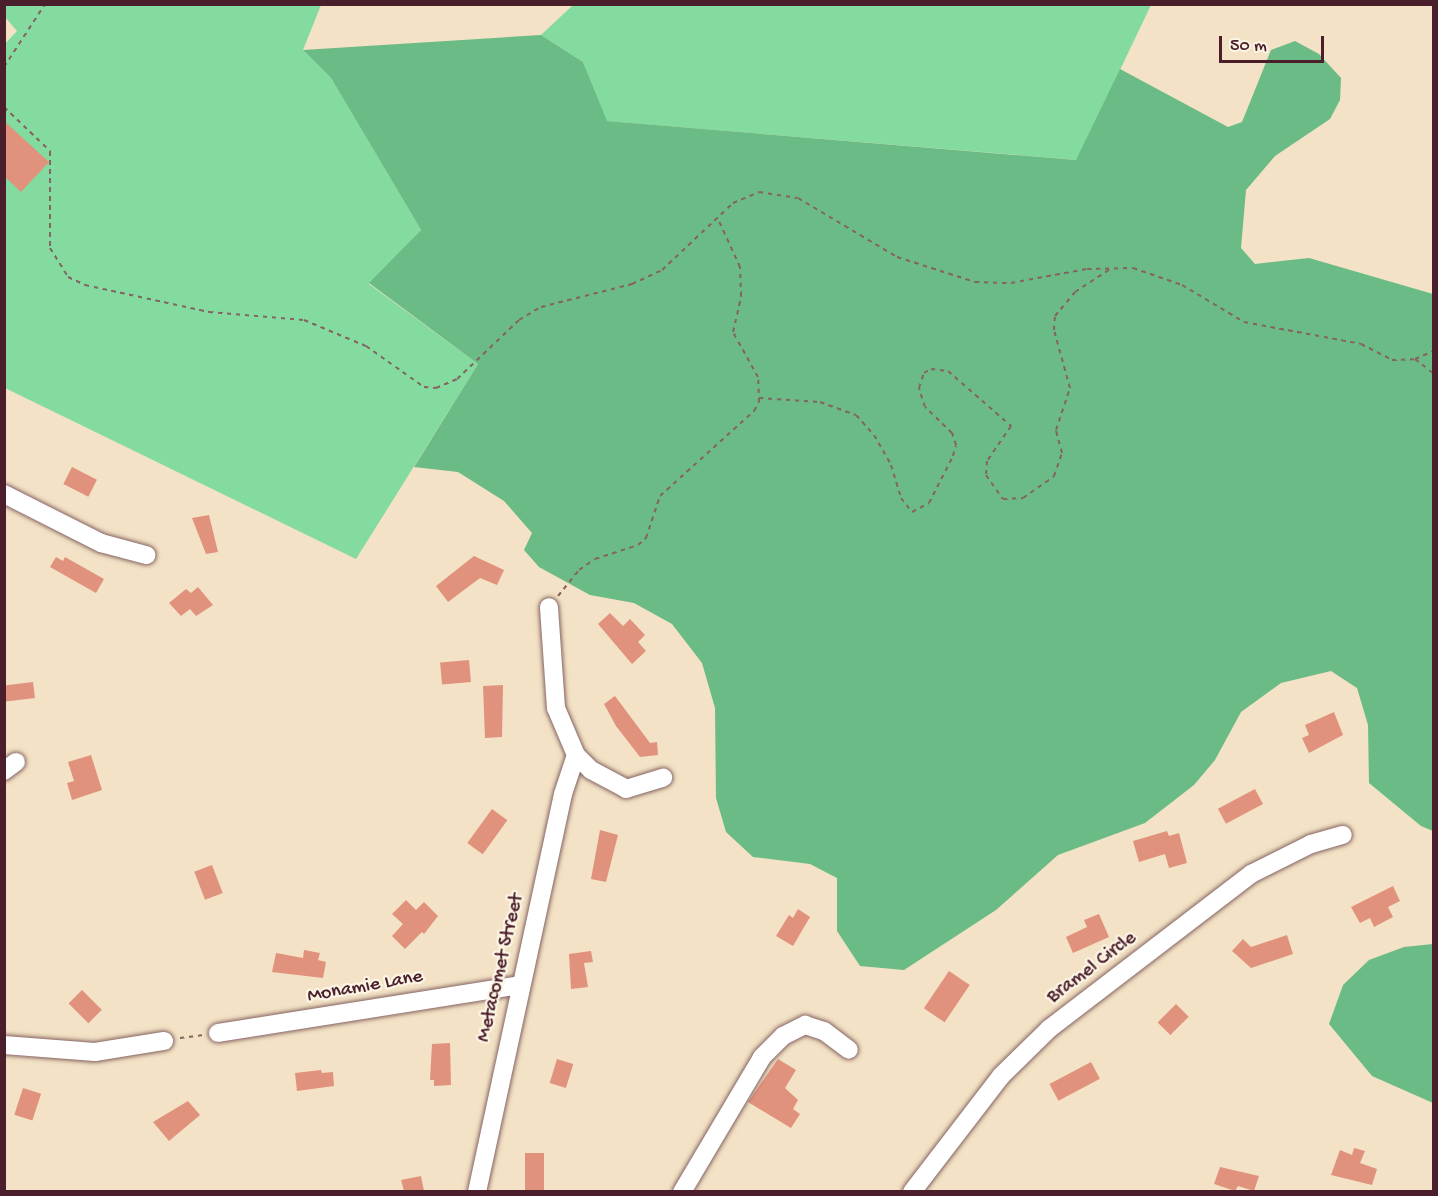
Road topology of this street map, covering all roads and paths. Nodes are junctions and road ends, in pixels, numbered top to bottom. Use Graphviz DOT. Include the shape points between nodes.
graph roads {
  1 [pos="45,4"];
  2 [pos="4,68"];
  3 [pos="4,107"];
  4 [pos="718,219"];
  5 [pos="1113,267"];
  6 [pos="1434,351"];
  7 [pos="1415,359"];
  8 [pos="1434,374"];
  9 [pos="759,398"];
  10 [pos="4,494"];
  11 [pos="146,555"];
  12 [pos="549,607"];
  13 [pos="576,755"];
  14 [pos="663,777"];
  15 [pos="1343,835"];
  16 [pos="520,985"];
  17 [pos="218,1033"];
  18 [pos="164,1041"];
  19 [pos="4,1045"];
  20 [pos="849,1050"];
  21 [pos="477,1191"];
  22 [pos="682,1191"];
  23 [pos="912,1191"];
  1 -- 2 [label="path"];
  3 -- 4 [label="path" via="50,151 50,248 68,277 85,285 209,312 304,320 366,346 424,387 436,388 457,379 519,320 541,308 632,284 662,270"];
  4 -- 5 [label="path" via="746,195 778,193 829,214 852,233 897,257 975,282 1020,282"];
  4 -- 9 [label="path" via="740,267 741,296 733,332 758,377"];
  5 -- 7 [label="path" via="1147,270 1171,280 1244,322 1361,344 1392,360"];
  5 -- 9 [label="path" via="1075,292 1055,316 1054,330 1070,388 1056,430 1062,453 1054,476 1023,498 1003,499 986,475 987,461 1011,426 948,371 931,369 924,373 919,388 925,407 948,427 956,445 929,503 912,512 901,498 891,465 874,435 855,415 820,402"];
  6 -- 7 [label="path"];
  7 -- 8 [label="path"];
  9 -- 12 [label="path" via="754,411 660,496 646,538 638,545 595,559 579,570"];
  10 -- 11 [label="street" via="100,543"];
  12 -- 13 [label="street" via="556,708"];
  13 -- 14 [label="street" via="591,770 626,789"];
  13 -- 16 [label="street, Metacomet Street" via="562,794"];
  15 -- 23 [label="street, Bramel Circle" via="1311,844 1251,874 1049,1029 1001,1076"];
  16 -- 17 [label="street, Monamie Lane"];
  16 -- 21 [label="street, Metacomet Street"];
  17 -- 18 [label="path"];
  18 -- 19 [label="street" via="95,1052"];
  20 -- 22 [label="street" via="825,1031 805,1025 783,1036 762,1057"];
}
